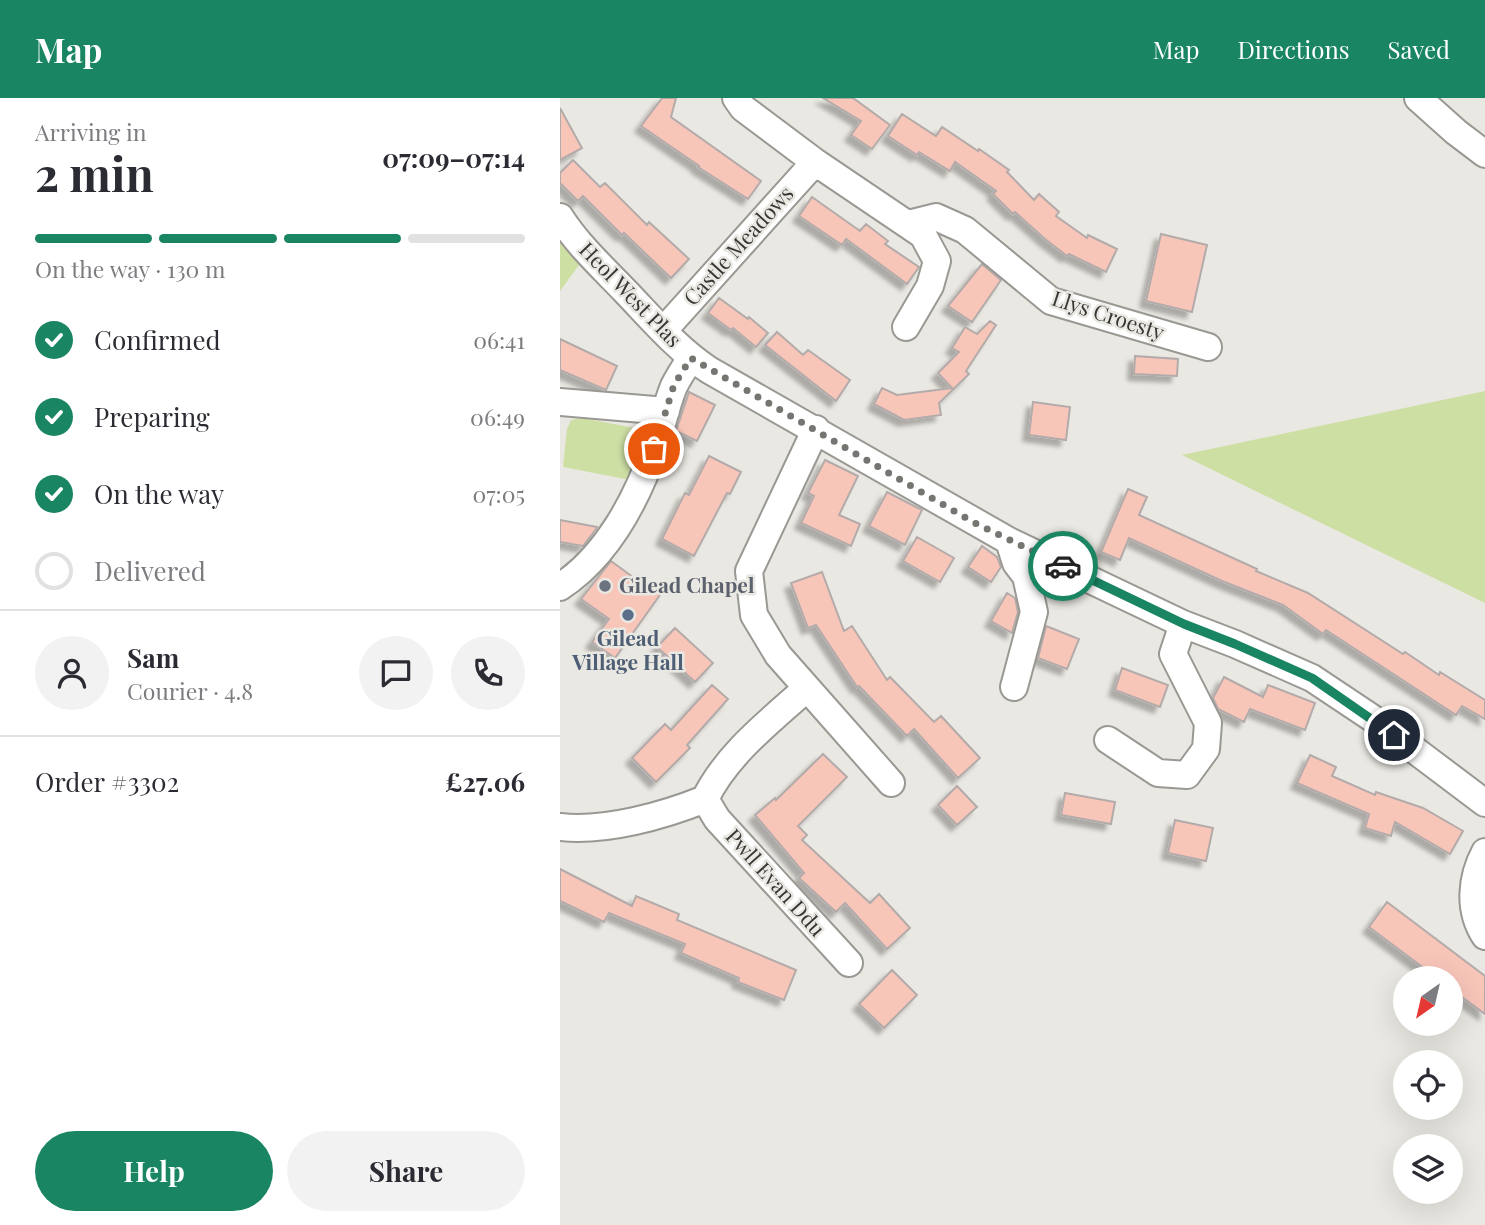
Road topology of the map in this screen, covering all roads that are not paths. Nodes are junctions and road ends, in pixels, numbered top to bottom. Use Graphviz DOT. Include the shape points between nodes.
graph roads {
  1 [pos="1418,98"];
  2 [pos="737,111"];
  3 [pos="1485,154"];
  4 [pos="815,162"];
  5 [pos="560,217"];
  6 [pos="908,224"];
  7 [pos="906,327"];
  8 [pos="663,331"];
  9 [pos="1208,347"];
  10 [pos="691,358"];
  11 [pos="560,402"];
  12 [pos="666,411"];
  13 [pos="816,429"];
  14 [pos="1009,541"];
  15 [pos="560,587"];
  16 [pos="1184,624"];
  17 [pos="1014,687"];
  18 [pos="807,688"];
  19 [pos="1108,740"];
  20 [pos="893,781"];
  21 [pos="705,799"];
  22 [pos="1485,803"];
  23 [pos="560,827"];
  24 [pos="1485,852"];
  25 [pos="1485,936"];
  26 [pos="848,964"];
  1 -- 3 [label="street"];
  2 -- 4 [label="street"];
  4 -- 6 [label="street"];
  4 -- 8 [label="street, Castle Meadows"];
  5 -- 8 [label="street, Heol West Plas" via="573,237"];
  6 -- 7 [label="street" via="923,235 937,261 930,286"];
  6 -- 9 [label="street, Llys Croesty" via="936,217 965,230 1051,301"];
  8 -- 10 [label="street, Heol West Plas"];
  10 -- 12 [label="street" via="674,385"];
  10 -- 13 [label="street, Heol West Plas"];
  11 -- 12 [label="street"];
  12 -- 15 [label="street" via="633,500 581,573"];
  13 -- 14 [label="street, Heol West Plas"];
  13 -- 18 [label="street" via="749,571 754,615 778,655"];
  14 -- 16 [label="street, Heol West Plas"];
  14 -- 17 [label="street" via="1026,576 1034,612"];
  16 -- 19 [label="street" via="1173,654 1208,723 1206,749 1187,775 1158,773"];
  16 -- 22 [label="street, Heol West Plas" via="1312,678"];
  18 -- 20 [label="street"];
  18 -- 21 [label="street" via="758,732"];
  21 -- 23 [label="street" via="609,825"];
  21 -- 26 [label="street, Pwll Evan Ddu" via="717,820"];
  24 -- 25 [label="street" via="1476,870 1473,902"];
}
